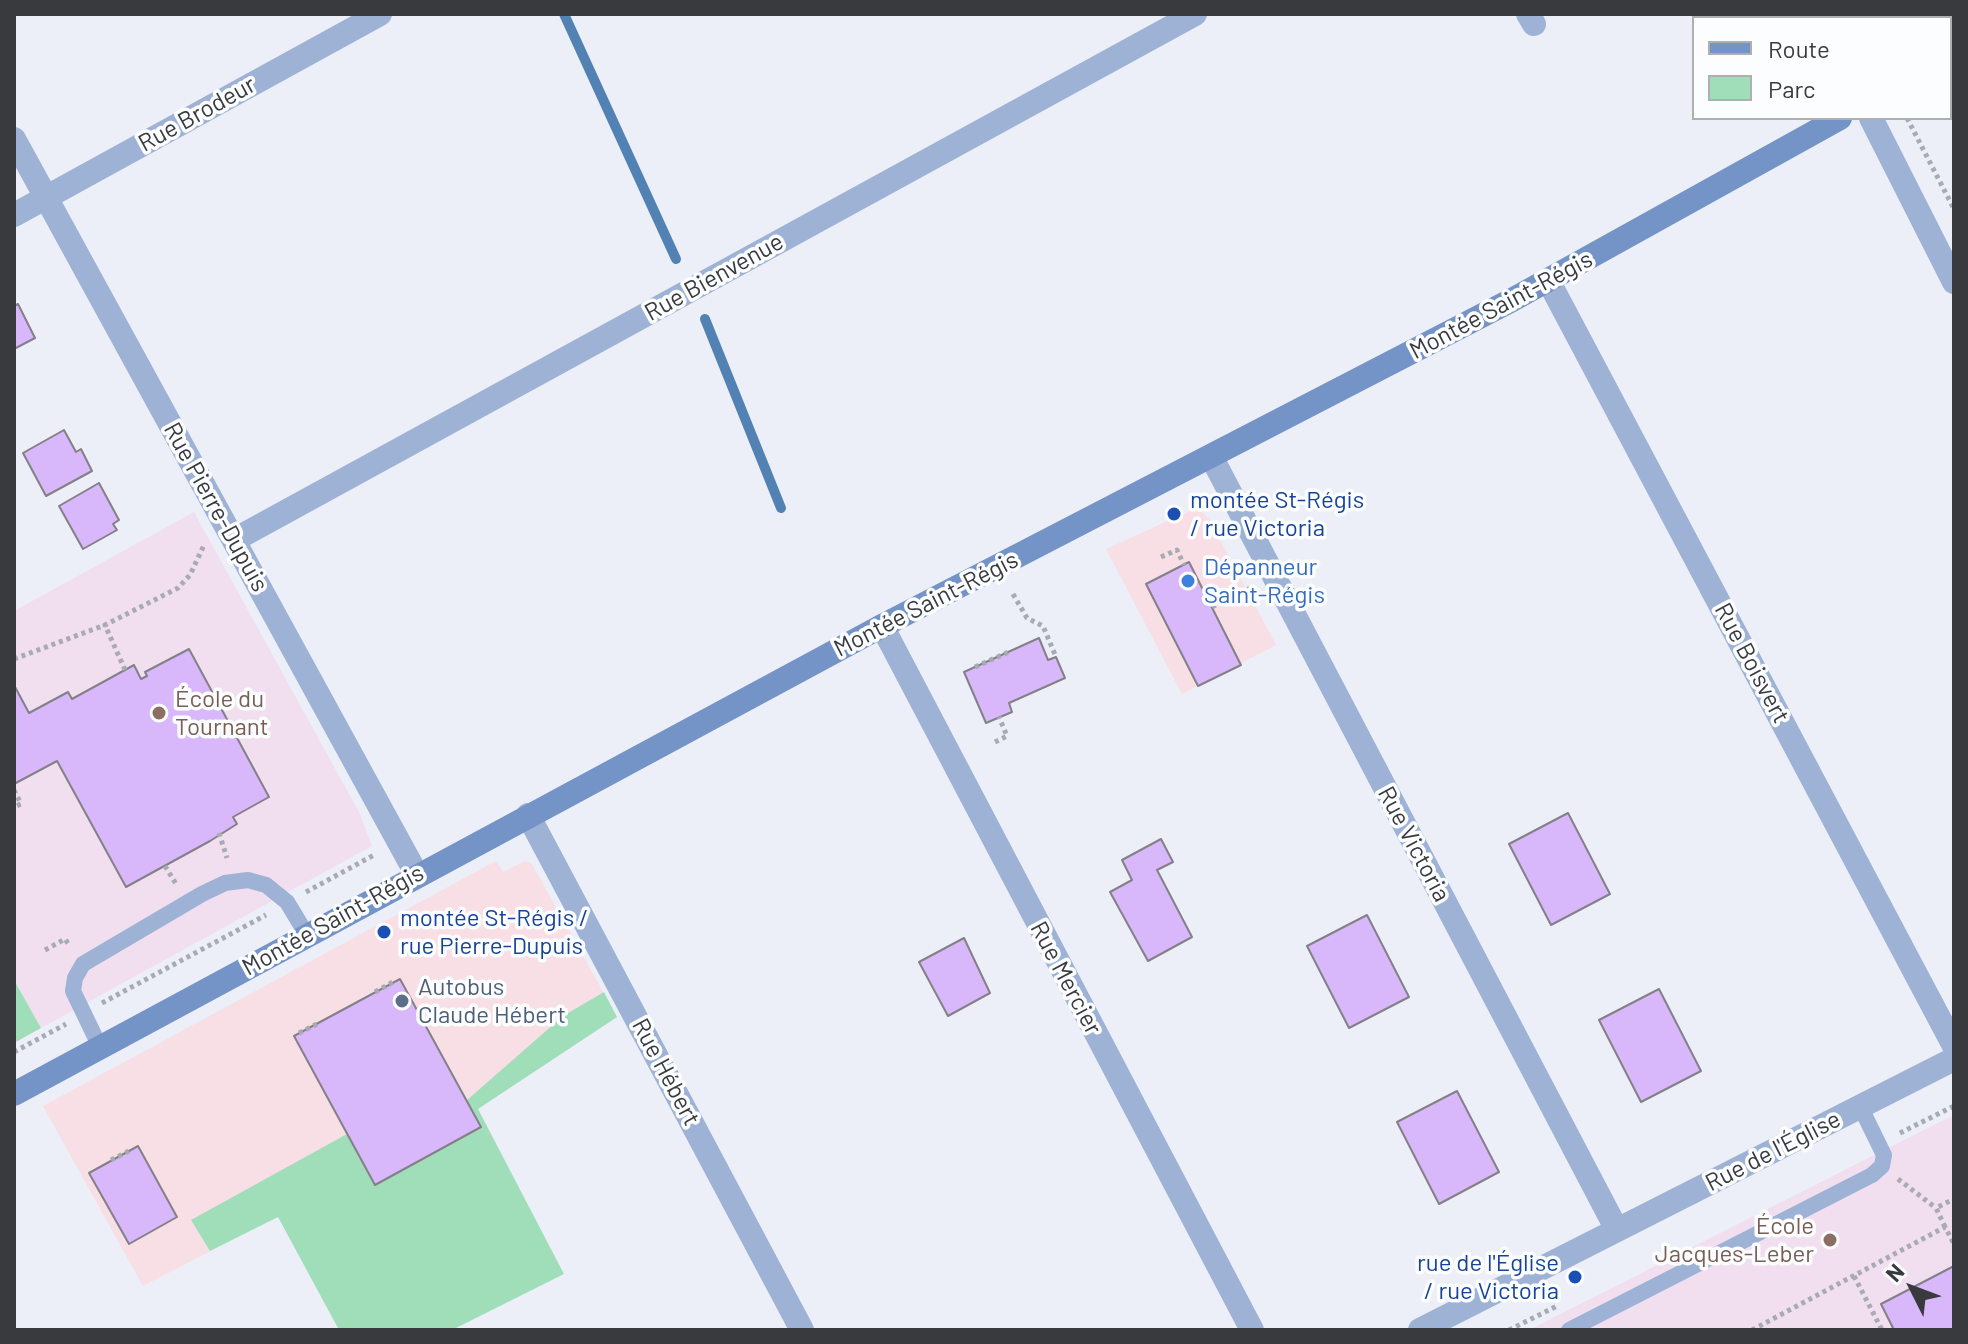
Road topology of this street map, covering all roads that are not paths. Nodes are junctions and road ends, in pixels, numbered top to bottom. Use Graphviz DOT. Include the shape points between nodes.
graph roads {
  1 [pos="380,14"];
  2 [pos="1195,14"];
  3 [pos="1836,120"];
  4 [pos="1872,120"];
  5 [pos="14,139"];
  6 [pos="46,197"];
  7 [pos="14,215"];
  8 [pos="1548,280"];
  9 [pos="1954,282"];
  10 [pos="1212,458"];
  11 [pos="234,540"];
  12 [pos="882,626"];
  13 [pos="528,815"];
  14 [pos="417,875"];
  15 [pos="307,935"];
  16 [pos="1954,1046"];
  17 [pos="100,1047"];
  18 [pos="1954,1059"];
  19 [pos="14,1094"];
  20 [pos="1860,1106"];
  21 [pos="1617,1230"];
  22 [pos="1431,1328"];
  23 [pos="802,1330"];
  24 [pos="1252,1330"];
  25 [pos="1569,1330"];
  1 -- 6 [label="street, Rue Brodeur"];
  2 -- 11 [label="street, Rue Bienvenue"];
  3 -- 8 [label="street, Montée Saint-Régis"];
  4 -- 9 [label="street"];
  5 -- 6 [label="street, Rue Pierre-Dupuis"];
  6 -- 7 [label="street, Rue Brodeur"];
  6 -- 11 [label="street, Rue Pierre-Dupuis"];
  8 -- 10 [label="street, Montée Saint-Régis"];
  8 -- 16 [label="street, Rue Boisvert"];
  10 -- 12 [label="street, Montée Saint-Régis"];
  10 -- 21 [label="street, Rue Victoria"];
  11 -- 14 [label="street, Rue Pierre-Dupuis"];
  12 -- 13 [label="street, Montée Saint-Régis"];
  12 -- 24 [label="street, Rue Mercier"];
  13 -- 14 [label="street, Montée Saint-Régis"];
  13 -- 23 [label="street, Rue Hébert"];
  14 -- 15 [label="street, Montée Saint-Régis"];
  15 -- 17 [label="street, Montée Saint-Régis"];
  15 -- 17 [label="lane" via="287,902 266,885 248,880 225,883 93,955 75,978 76,1003"];
  17 -- 19 [label="street, Montée Saint-Régis"];
  18 -- 20 [label="street, Rue de l'Église"];
  20 -- 21 [label="street, Rue de l'Église"];
  20 -- 25 [label="lane" via="1882,1151 1882,1166 1872,1175"];
  21 -- 22 [label="street, Rue de l'Église"];
}
